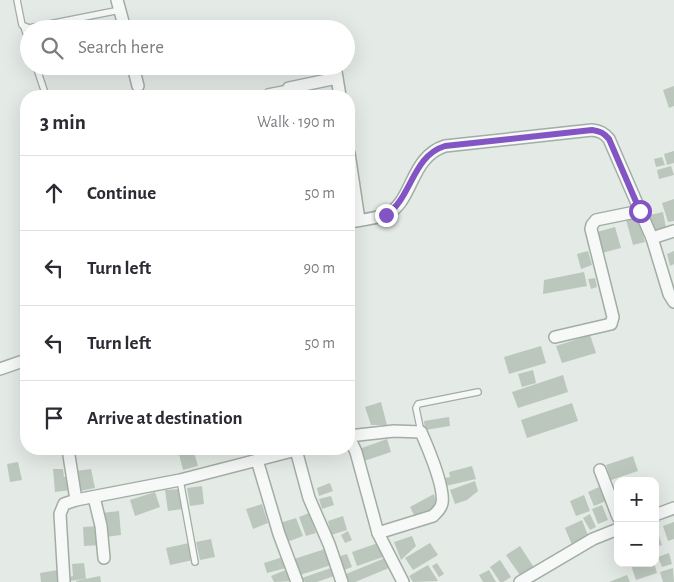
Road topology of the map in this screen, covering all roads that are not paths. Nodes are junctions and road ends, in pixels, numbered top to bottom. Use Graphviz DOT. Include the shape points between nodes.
graph roads {
  1 [pos="17,0"];
  2 [pos="119,5"];
  3 [pos="21,20"];
  4 [pos="60,20"];
  5 [pos="122,20"];
  6 [pos="39,75"];
  7 [pos="136,75"];
  8 [pos="336,75"];
  9 [pos="337,78"];
  10 [pos="138,86"];
  11 [pos="44,90"];
  12 [pos="296,90"];
  13 [pos="339,90"];
  14 [pos="640,211"];
  15 [pos="355,221"];
  16 [pos="674,231"];
  17 [pos="652,238"];
  18 [pos="674,302"];
  19 [pos="555,337"];
  20 [pos="20,362"];
  21 [pos="0,369"];
  22 [pos="478,392"];
  23 [pos="421,432"];
  24 [pos="355,436"];
  25 [pos="355,450"];
  26 [pos="69,455"];
  27 [pos="278,455"];
  28 [pos="299,455"];
  29 [pos="257,460"];
  30 [pos="600,470"];
  31 [pos="180,480"];
  32 [pos="94,497"];
  33 [pos="76,500"];
  34 [pos="614,507"];
  35 [pos="674,508"];
  36 [pos="659,514"];
  37 [pos="614,531"];
  38 [pos="378,533"];
  39 [pos="104,558"];
  40 [pos="195,562"];
  41 [pos="64,582"];
  42 [pos="297,582"];
  43 [pos="342,582"];
  44 [pos="403,582"];
  45 [pos="520,582"];
  1 -- 3 [label="lane"];
  2 -- 4 [label="lane"];
  2 -- 5 [label="street"];
  6 -- 11 [label="lane"];
  7 -- 10 [label="street"];
  8 -- 9 [label="street"];
  9 -- 12 [label="street"];
  9 -- 13 [label="street"];
  14 -- 15 [label="street" via="609,139 600,131 592,130 437,148 423,161 394,209 386,215"];
  14 -- 17 [label="street"];
  14 -- 19 [label="street" via="596,220 592,225 613,317 611,324"];
  16 -- 17 [label="street"];
  17 -- 18 [label="street"];
  20 -- 21 [label="street"];
  22 -- 23 [label="lane" via="418,404"];
  23 -- 24 [label="street" via="394,431"];
  23 -- 38 [label="street" via="438,479 442,505 433,516"];
  25 -- 38 [label="street"];
  26 -- 33 [label="street"];
  27 -- 29 [label="street"];
  28 -- 43 [label="street" via="309,498"];
  29 -- 31 [label="street"];
  29 -- 42 [label="street"];
  30 -- 34 [label="street"];
  31 -- 32 [label="street"];
  31 -- 40 [label="lane"];
  32 -- 33 [label="street"];
  32 -- 39 [label="street"];
  33 -- 41 [label="street" via="64,504 60,514"];
  35 -- 36 [label="street"];
  37 -- 45 [label="street"];
  38 -- 44 [label="street"];
}
